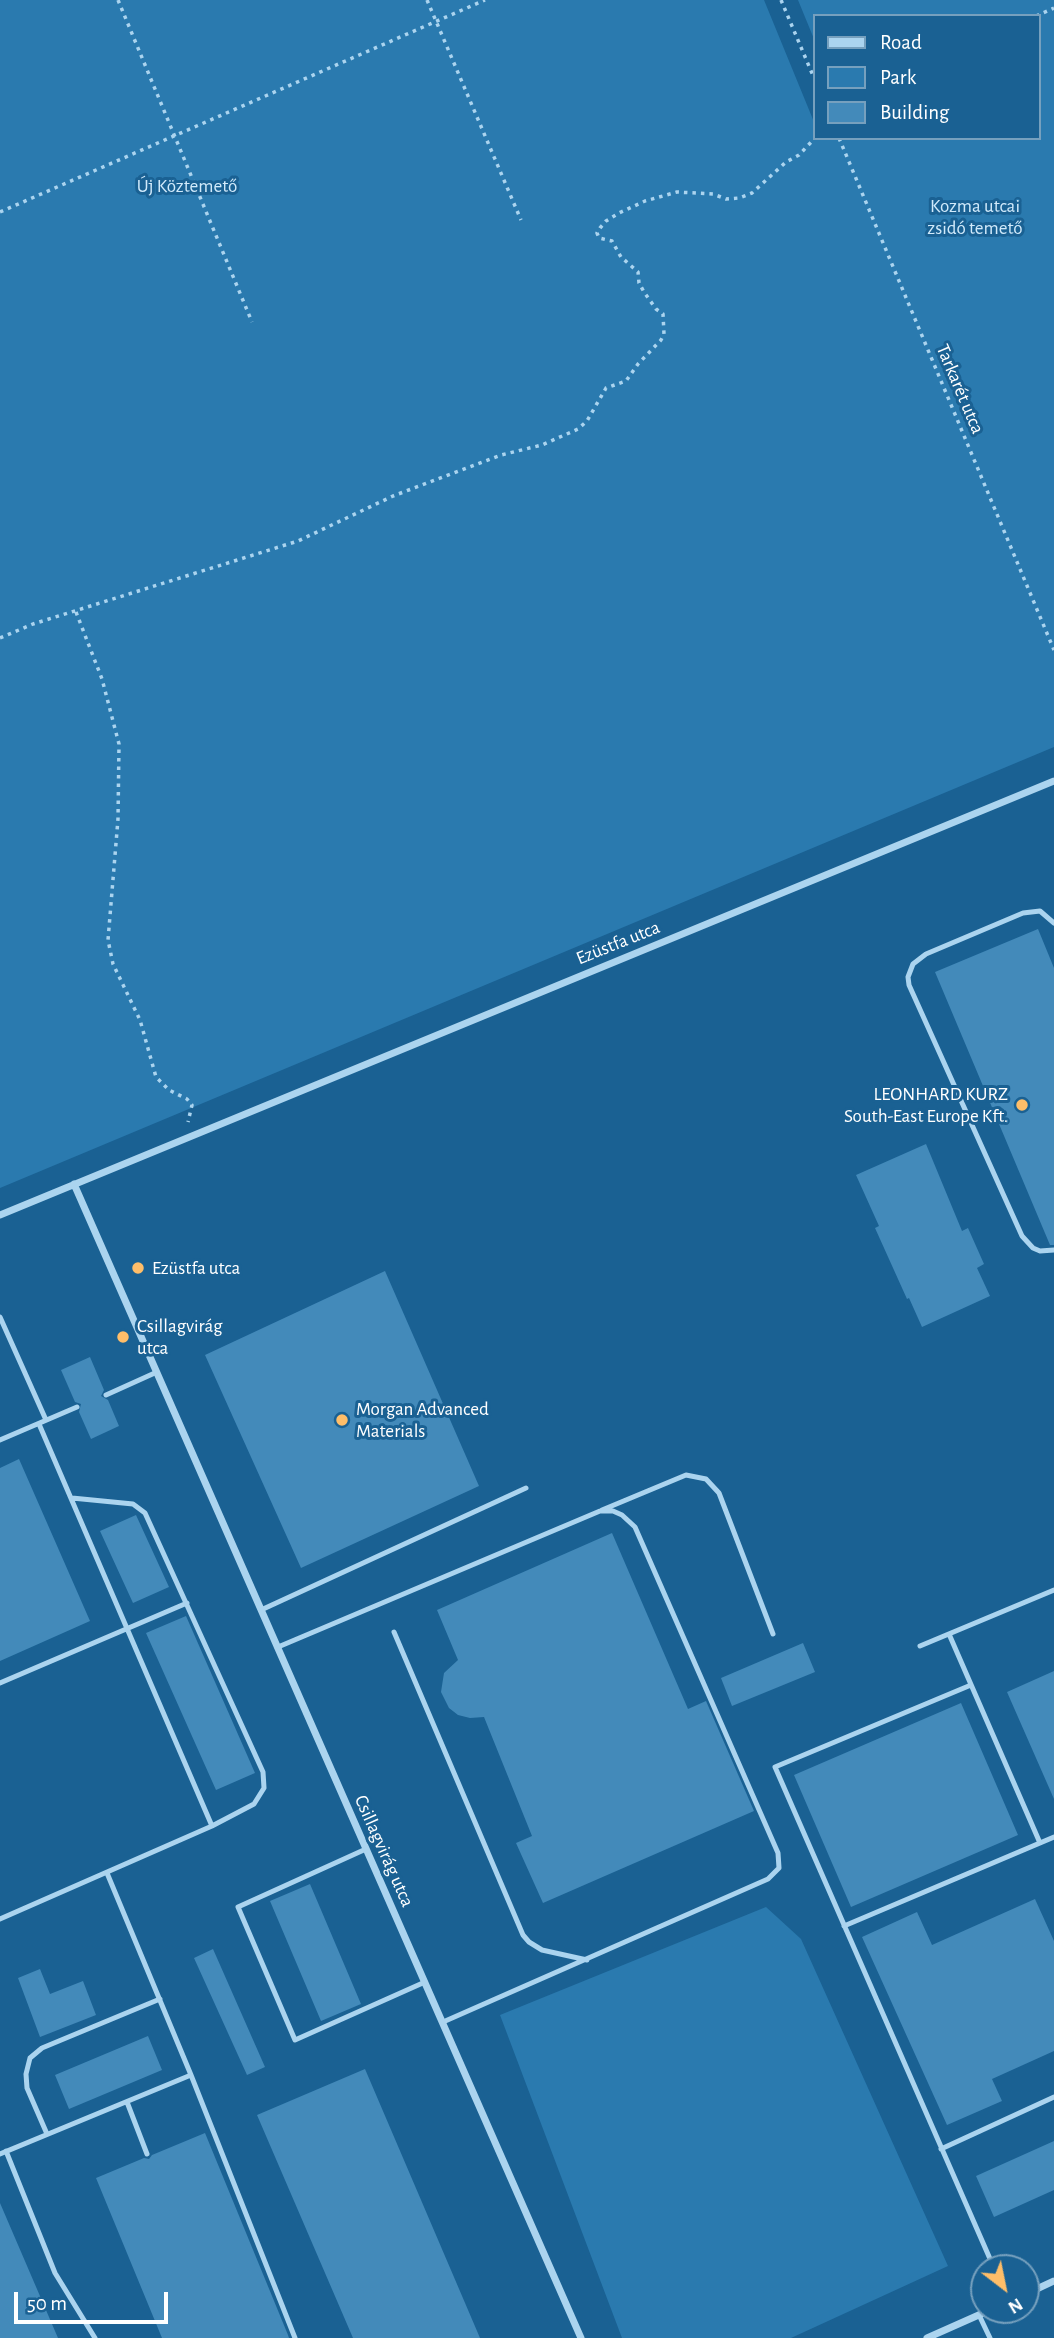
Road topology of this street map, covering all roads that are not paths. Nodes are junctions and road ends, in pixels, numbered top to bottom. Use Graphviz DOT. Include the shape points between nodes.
graph roads {
  1 [pos="1054,781"];
  2 [pos="1054,923"];
  3 [pos="74,1184"];
  4 [pos="0,1215"];
  5 [pos="1054,1250"];
  6 [pos="0,1317"];
  7 [pos="157,1372"];
  8 [pos="106,1395"];
  9 [pos="77,1407"];
  10 [pos="46,1420"];
  11 [pos="39,1423"];
  12 [pos="0,1440"];
  13 [pos="526,1488"];
  14 [pos="72,1498"];
  15 [pos="600,1511"];
  16 [pos="1054,1590"];
  17 [pos="187,1603"];
  18 [pos="261,1610"];
  19 [pos="127,1627"];
  20 [pos="394,1632"];
  21 [pos="773,1634"];
  22 [pos="948,1634"];
  23 [pos="920,1646"];
  24 [pos="278,1647"];
  25 [pos="0,1683"];
  26 [pos="971,1685"];
  27 [pos="212,1826"];
  28 [pos="1053,1839"];
  29 [pos="1040,1843"];
  30 [pos="366,1849"];
  31 [pos="107,1873"];
  32 [pos="0,1919"];
  33 [pos="844,1926"];
  34 [pos="587,1960"];
  35 [pos="425,1982"];
  36 [pos="160,1999"];
  37 [pos="443,2022"];
  38 [pos="191,2075"];
  39 [pos="1054,2097"];
  40 [pos="127,2102"];
  41 [pos="47,2134"];
  42 [pos="942,2149"];
  43 [pos="3,2153"];
  44 [pos="147,2154"];
  45 [pos="988,2254"];
  46 [pos="970,2319"];
  47 [pos="95,2338"];
  48 [pos="295,2338"];
  49 [pos="581,2338"];
  50 [pos="927,2338"];
  1 -- 3 [label="street, Ezüstfa utca"];
  2 -- 5 [label="lane" via="1040,911 1023,913 926,954 913,964 908,977 1022,1236 1033,1248"];
  3 -- 4 [label="street, Ezüstfa utca"];
  3 -- 7 [label="street, Csillagvirág utca"];
  6 -- 10 [label="lane"];
  7 -- 8 [label="lane"];
  7 -- 18 [label="street, Csillagvirág utca"];
  9 -- 10 [label="lane"];
  10 -- 11 [label="lane"];
  11 -- 12 [label="lane"];
  11 -- 14 [label="lane"];
  13 -- 18 [label="lane"];
  14 -- 17 [label="lane" via="140,1508"];
  14 -- 19 [label="lane"];
  15 -- 21 [label="lane" via="686,1475 706,1479 719,1493"];
  15 -- 24 [label="lane"];
  15 -- 34 [label="lane" via="622,1515 635,1527 780,1860 768,1879"];
  16 -- 22 [label="lane"];
  17 -- 19 [label="lane"];
  17 -- 27 [label="lane" via="263,1772 264,1788 254,1804"];
  18 -- 24 [label="street, Csillagvirág utca"];
  19 -- 25 [label="lane"];
  19 -- 27 [label="lane"];
  20 -- 34 [label="lane" via="523,1935 542,1950"];
  22 -- 23 [label="lane"];
  22 -- 26 [label="lane"];
  24 -- 30 [label="street, Csillagvirág utca"];
  26 -- 29 [label="lane"];
  26 -- 33 [label="lane" via="775,1767"];
  27 -- 31 [label="lane"];
  28 -- 29 [label="lane"];
  29 -- 33 [label="lane"];
  30 -- 35 [label="street, Csillagvirág utca"];
  30 -- 35 [label="lane" via="238,1907 295,2040"];
  31 -- 32 [label="lane"];
  31 -- 36 [label="lane"];
  33 -- 42 [label="lane"];
  34 -- 37 [label="lane"];
  35 -- 37 [label="street, Csillagvirág utca"];
  36 -- 38 [label="lane"];
  36 -- 41 [label="lane" via="42,2048 30,2059 27,2088"];
  37 -- 49 [label="street, Csillagvirág utca"];
  38 -- 40 [label="lane"];
  38 -- 48 [label="lane"];
  39 -- 42 [label="lane"];
  40 -- 41 [label="lane"];
  40 -- 44 [label="lane"];
  41 -- 43 [label="lane"];
  42 -- 45 [label="lane"];
  43 -- 47 [label="lane" via="55,2273"];
  46 -- 50 [label="street"];
}
